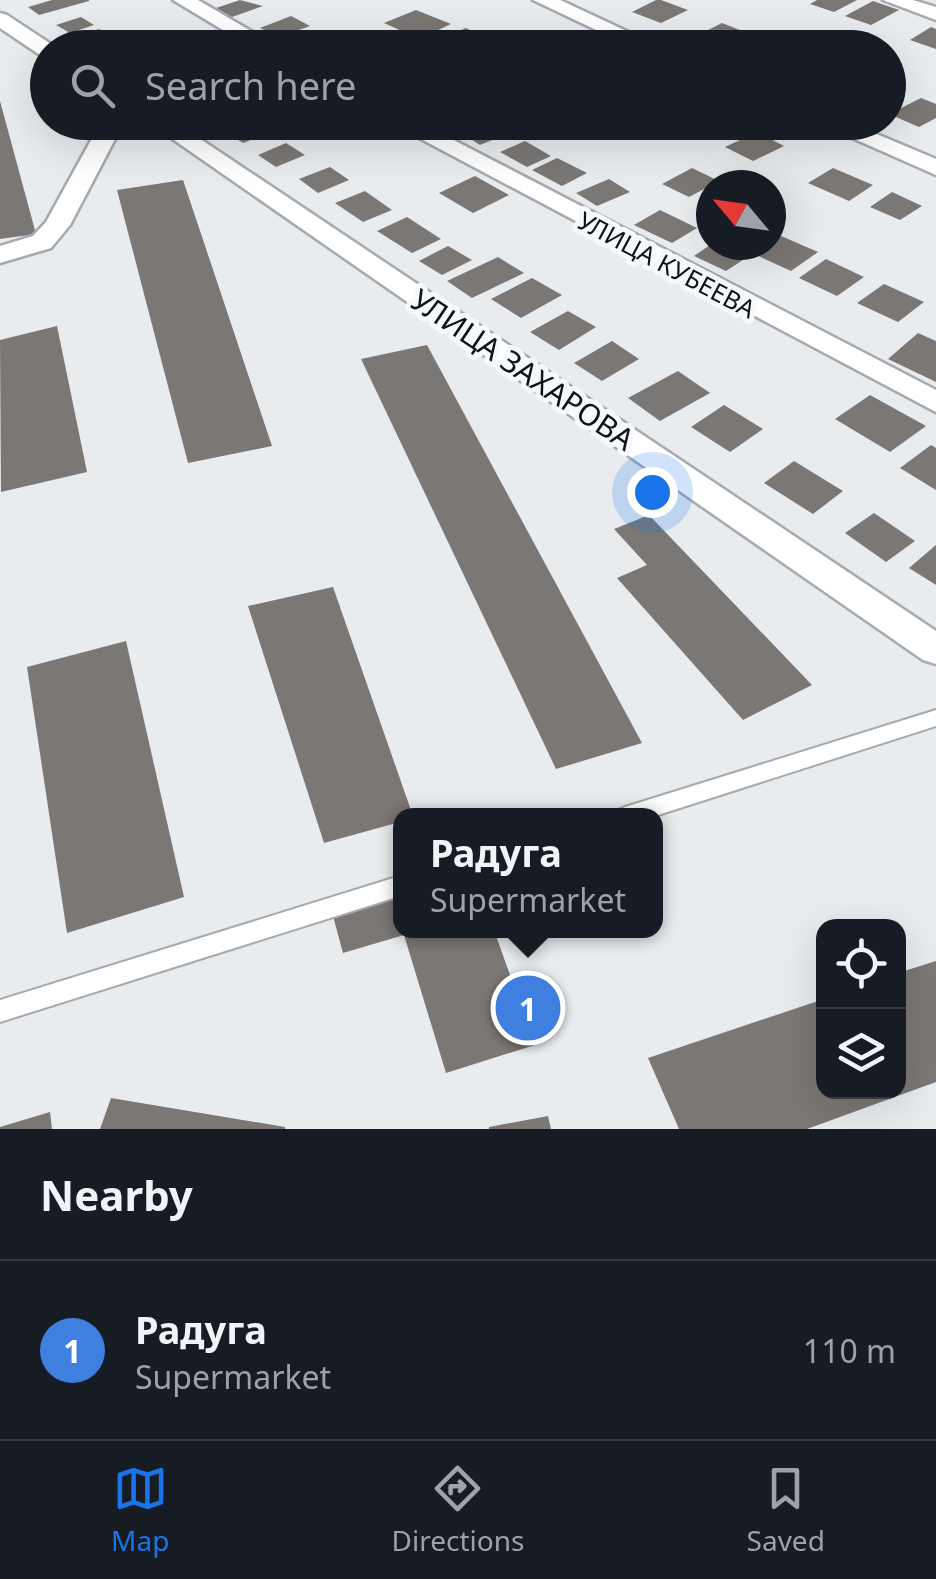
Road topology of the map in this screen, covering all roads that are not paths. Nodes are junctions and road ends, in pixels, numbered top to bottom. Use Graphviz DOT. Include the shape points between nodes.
graph roads {
  1 [pos="183,0"];
  2 [pos="543,0"];
  3 [pos="893,0"];
  4 [pos="936,14"];
  5 [pos="0,19"];
  6 [pos="237,30"];
  7 [pos="612,30"];
  8 [pos="30,38"];
  9 [pos="103,140"];
  10 [pos="185,140"];
  11 [pos="434,140"];
  12 [pos="870,140"];
  13 [pos="936,168"];
  14 [pos="0,256"];
  15 [pos="936,402"];
  16 [pos="936,650"];
  17 [pos="936,718"];
  18 [pos="649,808"];
  19 [pos="393,888"];
  20 [pos="0,1011"];
  1 -- 6 [label="street"];
  2 -- 7 [label="street"];
  3 -- 4 [label="street"];
  5 -- 8 [label="street"];
  9 -- 14 [label="street" via="57,226 42,242"];
  10 -- 16 [label="street, УЛИЦА ЗАХАРОВА"];
  11 -- 15 [label="street, УЛИЦА КУБЕЕВА"];
  12 -- 13 [label="street"];
  17 -- 18 [label="lane"];
  19 -- 20 [label="lane"];
}
